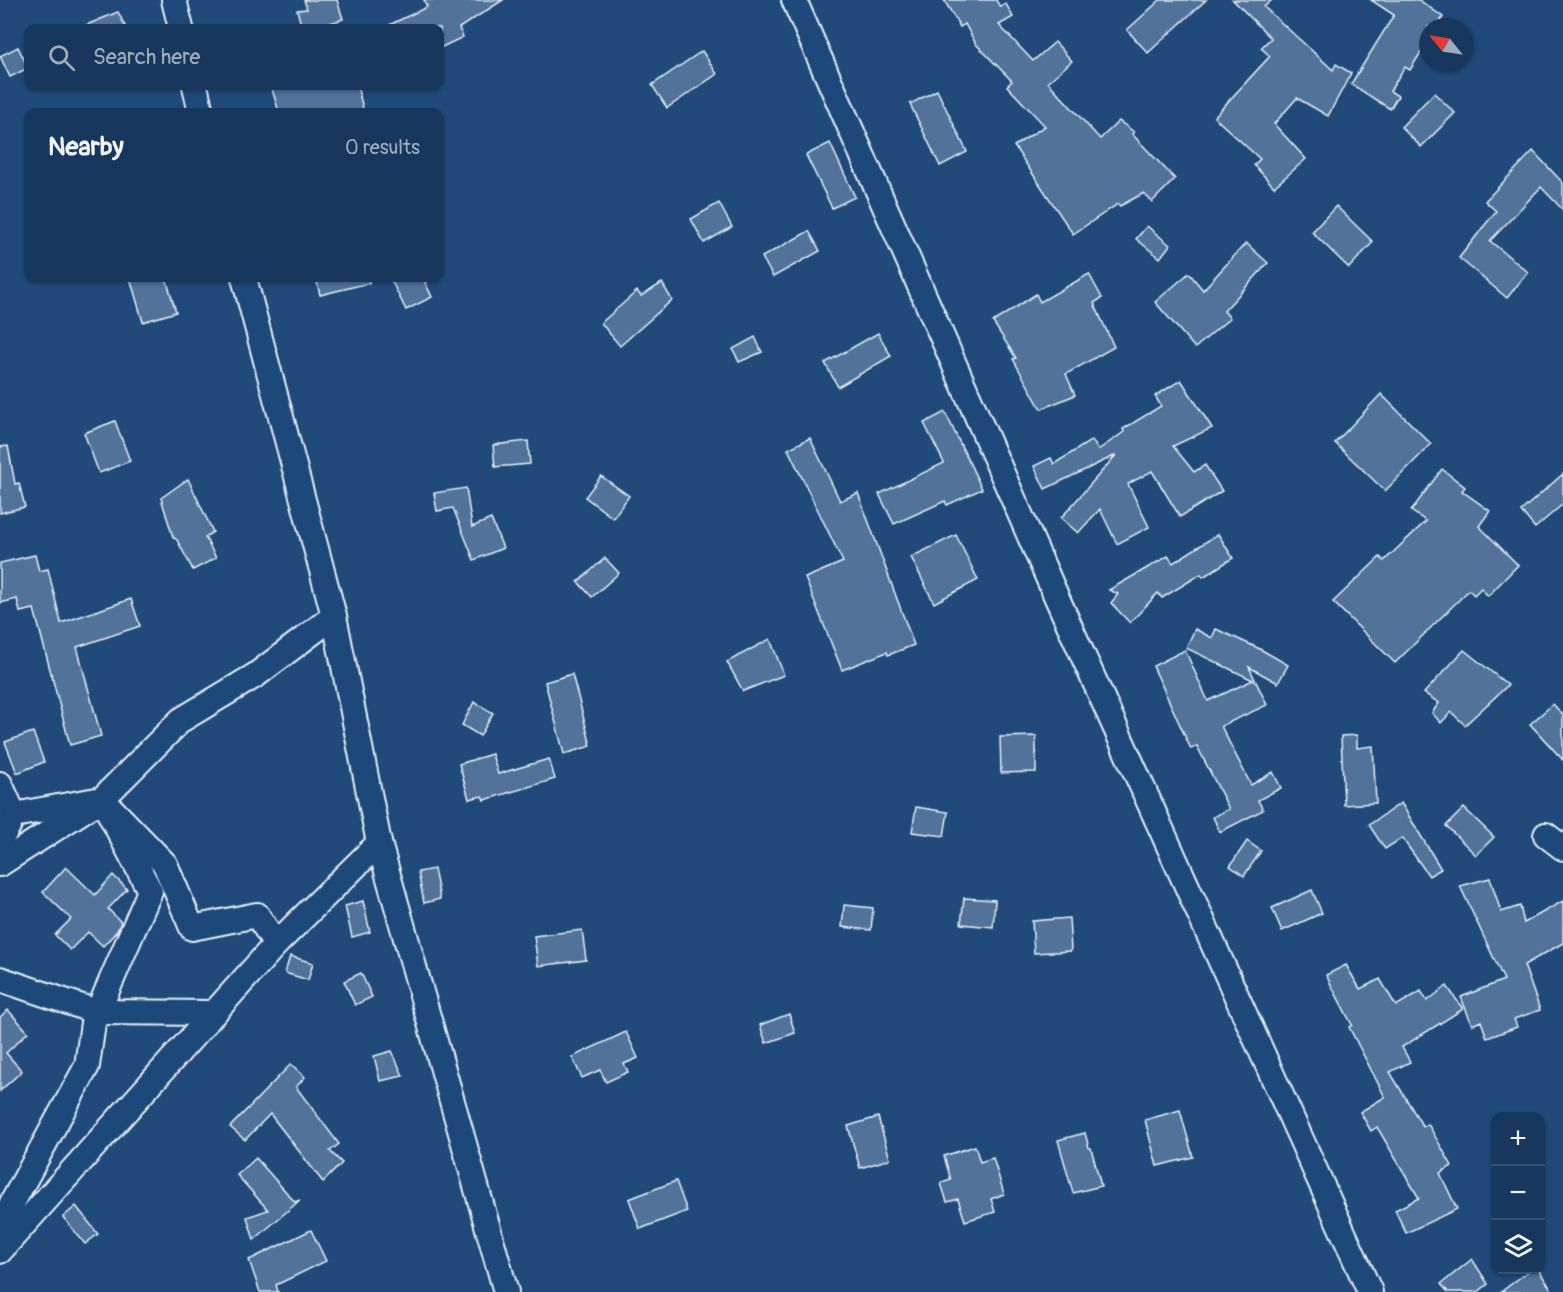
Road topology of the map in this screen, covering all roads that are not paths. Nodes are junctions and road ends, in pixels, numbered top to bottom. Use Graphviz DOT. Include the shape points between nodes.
graph roads {
  1 [pos="174,0"];
  2 [pos="794,0"];
  3 [pos="180,24"];
  4 [pos="196,90"];
  5 [pos="200,108"];
  6 [pos="245,282"];
  7 [pos="334,616"];
  8 [pos="0,784"];
  9 [pos="102,799"];
  10 [pos="14,815"];
  11 [pos="0,841"];
  12 [pos="379,843"];
  13 [pos="0,864"];
  14 [pos="276,944"];
  15 [pos="3,979"];
  16 [pos="97,1012"];
  17 [pos="214,1013"];
  18 [pos="0,1231"];
  19 [pos="0,1251"];
  20 [pos="506,1292"];
  21 [pos="1370,1292"];
  1 -- 3 [label="street"];
  2 -- 21 [label="street" via="1062,609"];
  4 -- 5 [label="street"];
  6 -- 7 [label="street"];
  7 -- 9 [label="street" via="256,675 181,720"];
  7 -- 12 [label="street"];
  8 -- 10 [label="street"];
  9 -- 10 [label="street"];
  9 -- 13 [label="street"];
  9 -- 14 [label="street" via="165,864 192,928 257,915"];
  9 -- 16 [label="street" via="150,891"];
  10 -- 11 [label="street"];
  12 -- 14 [label="street"];
  12 -- 20 [label="street"];
  14 -- 17 [label="street"];
  15 -- 16 [label="street"];
  16 -- 17 [label="street"];
  16 -- 18 [label="street" via="87,1066"];
  17 -- 19 [label="street"];
}
